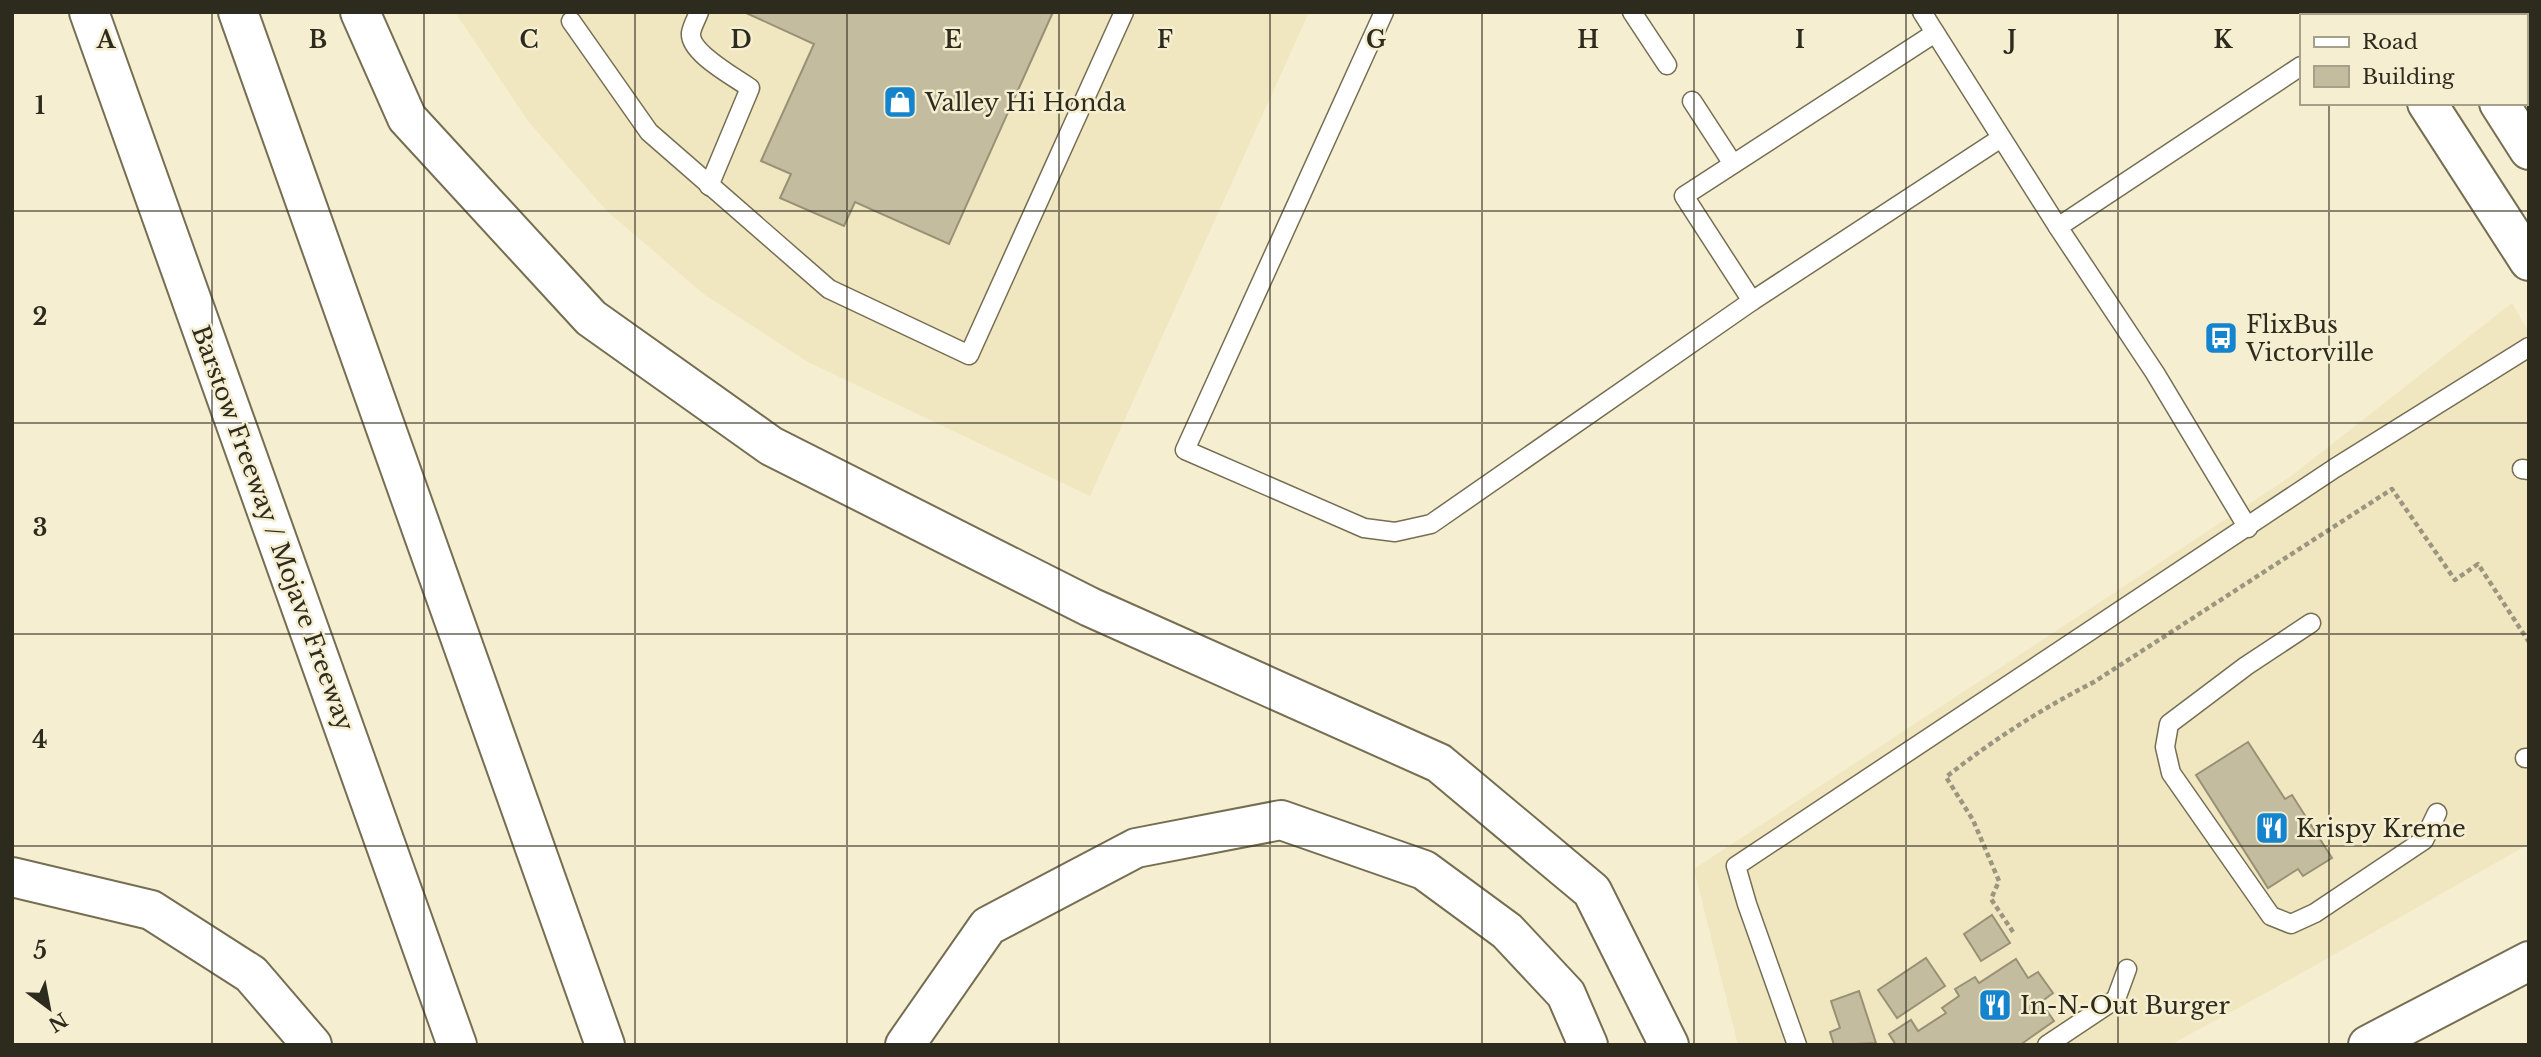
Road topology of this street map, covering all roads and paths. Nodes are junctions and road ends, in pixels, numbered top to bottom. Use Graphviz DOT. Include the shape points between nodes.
graph roads {
  1 [pos="89,12"];
  2 [pos="238,12"];
  3 [pos="360,12"];
  4 [pos="699,12"];
  5 [pos="1124,12"];
  6 [pos="1384,12"];
  7 [pos="1632,12"];
  8 [pos="1922,12"];
  9 [pos="571,15"];
  10 [pos="1935,33"];
  11 [pos="1667,65"];
  12 [pos="2300,67"];
  13 [pos="1692,101"];
  14 [pos="2428,105"];
  15 [pos="2500,105"];
  16 [pos="2001,138"];
  17 [pos="2529,150"];
  18 [pos="1733,164"];
  19 [pos="709,186"];
  20 [pos="2058,227"];
  21 [pos="2529,261"];
  22 [pos="1752,301"];
  23 [pos="2529,347"];
  24 [pos="2248,528"];
  25 [pos="2311,622"];
  26 [pos="2437,813"];
  27 [pos="12,877"];
  28 [pos="2529,961"];
  29 [pos="2127,969"];
  30 [pos="312,1045"];
  31 [pos="457,1045"];
  32 [pos="606,1045"];
  33 [pos="905,1045"];
  34 [pos="1588,1045"];
  35 [pos="1669,1045"];
  36 [pos="1797,1045"];
  37 [pos="2047,1045"];
  38 [pos="2368,1045"];
  1 -- 31 [label="main road, Barstow Freeway / Mojave Freeway"];
  2 -- 32 [label="main road"];
  3 -- 35 [label="main road" via="407,118 591,318 771,446 1090,607 1439,763 1592,891"];
  4 -- 19 [label="lane" via="692,43 750,88"];
  5 -- 19 [label="lane" via="969,355 829,289"];
  6 -- 22 [label="lane" via="1185,450 1364,528 1395,532 1431,524"];
  7 -- 11 [label="lane"];
  8 -- 10 [label="lane"];
  9 -- 19 [label="lane" via="649,132"];
  10 -- 16 [label="lane"];
  10 -- 18 [label="lane"];
  12 -- 20 [label="lane"];
  13 -- 18 [label="lane"];
  14 -- 21 [label="main road"];
  15 -- 17 [label="main road"];
  16 -- 20 [label="lane"];
  16 -- 22 [label="lane"];
  18 -- 22 [label="lane" via="1684,196"];
  20 -- 24 [label="lane" via="2155,373"];
  23 -- 24 [label="lane"];
  24 -- 36 [label="lane" via="1736,866"];
  25 -- 26 [label="lane" via="2169,724 2165,747 2171,773 2271,916 2291,924 2315,913 2424,840"];
  27 -- 30 [label="main road" via="150,910 251,974"];
  28 -- 38 [label="main road"];
  29 -- 37 [label="lane" via="2116,999"];
  33 -- 34 [label="main road" via="988,926 1136,848 1281,820 1424,870 1435,878 1507,931 1566,994"];
}
